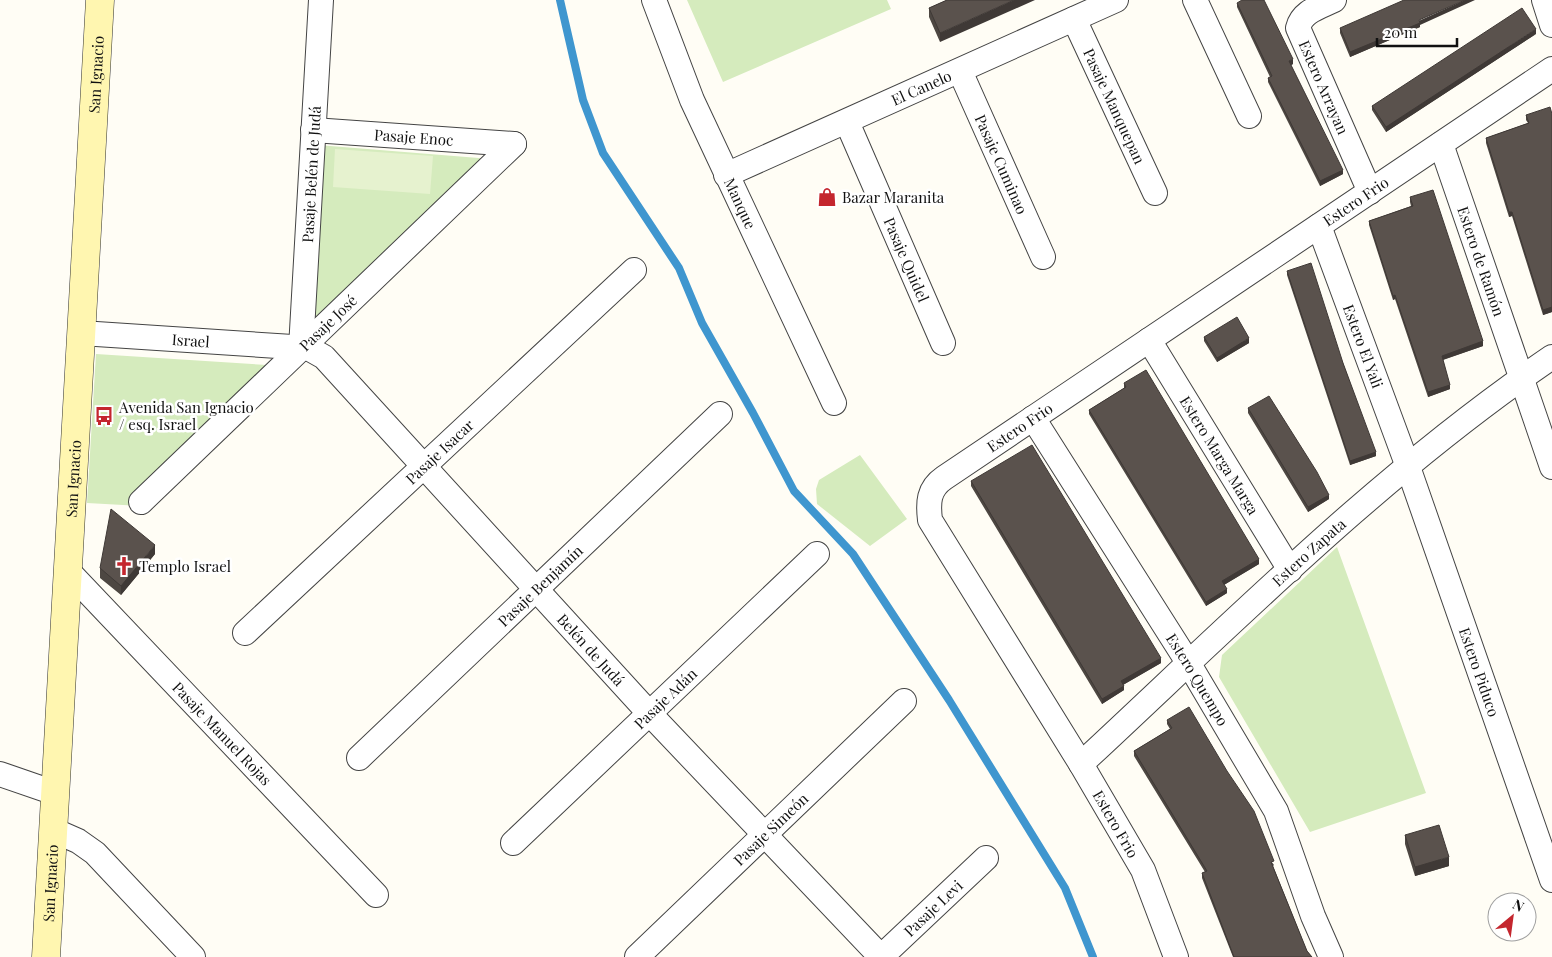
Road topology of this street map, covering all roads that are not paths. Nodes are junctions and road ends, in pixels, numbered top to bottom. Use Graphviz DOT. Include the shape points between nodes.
graph roads {
  1 [pos="100,0"];
  2 [pos="321,0"];
  3 [pos="654,0"];
  4 [pos="1116,0"];
  5 [pos="1196,0"];
  6 [pos="1334,0"];
  7 [pos="1544,0"];
  8 [pos="1074,19"];
  9 [pos="1552,25"];
  10 [pos="1552,69"];
  11 [pos="960,71"];
  12 [pos="1249,116"];
  13 [pos="847,122"];
  14 [pos="313,130"];
  15 [pos="514,144"];
  16 [pos="1441,144"];
  17 [pos="726,175"];
  18 [pos="1370,192"];
  19 [pos="1155,193"];
  20 [pos="1319,226"];
  21 [pos="1043,257"];
  22 [pos="634,270"];
  23 [pos="81,333"];
  24 [pos="1149,340"];
  25 [pos="943,343"];
  26 [pos="301,348"];
  27 [pos="1552,357"];
  28 [pos="1522,377"];
  29 [pos="834,403"];
  30 [pos="720,414"];
  31 [pos="1033,418"];
  32 [pos="1407,464"];
  33 [pos="423,467"];
  34 [pos="1552,467"];
  35 [pos="141,502"];
  36 [pos="817,554"];
  37 [pos="1290,570"];
  38 [pos="68,571"];
  39 [pos="536,589"];
  40 [pos="245,633"];
  41 [pos="1189,664"];
  42 [pos="904,701"];
  43 [pos="650,714"];
  44 [pos="359,758"];
  45 [pos="1081,764"];
  46 [pos="0,774"];
  47 [pos="55,793"];
  48 [pos="53,830"];
  49 [pos="765,834"];
  50 [pos="513,844"];
  51 [pos="986,858"];
  52 [pos="1552,880"];
  53 [pos="376,895"];
  54 [pos="46,957"];
  55 [pos="193,957"];
  56 [pos="637,957"];
  57 [pos="881,957"];
  58 [pos="1176,957"];
  59 [pos="1331,957"];
  1 -- 23 [label="main road, San Ignacio"];
  2 -- 14 [label="street, Pasaje Belén de Judá"];
  3 -- 17 [label="street, Manque" via="692,100"];
  4 -- 8 [label="street, El Canelo"];
  5 -- 12 [label="street"];
  6 -- 18 [label="street, Estero Arrayan" via="1307,13 1298,28"];
  7 -- 9 [label="street"];
  8 -- 11 [label="street, El Canelo"];
  8 -- 19 [label="street, Pasaje Manquepan"];
  10 -- 16 [label="street, Estero Frio"];
  11 -- 13 [label="street, El Canelo"];
  11 -- 21 [label="street, Pasaje Cuminao"];
  13 -- 17 [label="street, El Canelo"];
  13 -- 25 [label="street, Pasaje Quidel"];
  14 -- 15 [label="street, Pasaje Enoc"];
  14 -- 26 [label="street, Pasaje Belén de Judá"];
  15 -- 26 [label="street, Pasaje José"];
  16 -- 18 [label="street, Estero Frio"];
  16 -- 28 [label="street, Estero de Ramón"];
  17 -- 29 [label="street, Manque"];
  18 -- 20 [label="street, Estero Frio"];
  20 -- 24 [label="street, Estero Frio"];
  20 -- 32 [label="street, Estero El Yali"];
  22 -- 33 [label="street, Pasaje Isacar"];
  23 -- 26 [label="street, Israel"];
  23 -- 38 [label="main road, San Ignacio"];
  24 -- 31 [label="street, Estero Frio"];
  24 -- 37 [label="street, Estero Marga Marga"];
  26 -- 33 [label="street, Belén de Judá" via="316,352 332,363"];
  26 -- 35 [label="street, Pasaje José"];
  27 -- 28 [label="street, Estero Zapata"];
  28 -- 32 [label="street, Estero Zapata"];
  28 -- 34 [label="street, Estero de Ramón"];
  30 -- 39 [label="street, Pasaje Benjamín"];
  31 -- 41 [label="street, Estero Quempo"];
  31 -- 45 [label="street, Estero Frio" via="939,482 927,500 930,520"];
  32 -- 37 [label="street, Estero Zapata"];
  32 -- 52 [label="street, Estero Piduco"];
  33 -- 39 [label="street, Belén de Judá"];
  33 -- 40 [label="street, Pasaje Isacar"];
  36 -- 43 [label="street, Pasaje Adán"];
  37 -- 41 [label="street, Estero Zapata"];
  38 -- 47 [label="main road, San Ignacio"];
  38 -- 53 [label="street, Pasaje Manuel Rojas"];
  39 -- 43 [label="street, Belén de Judá"];
  39 -- 44 [label="street, Pasaje Benjamín"];
  41 -- 45 [label="street, Estero Zapata"];
  41 -- 59 [label="street, Estero Quempo" via="1276,810"];
  42 -- 49 [label="street, Pasaje Simeón"];
  43 -- 49 [label="street, Belén de Judá"];
  43 -- 50 [label="street, Pasaje Adán"];
  45 -- 58 [label="street, Estero Frio" via="1143,870"];
  46 -- 47 [label="street"];
  47 -- 48 [label="main road, San Ignacio"];
  48 -- 54 [label="main road, San Ignacio"];
  48 -- 55 [label="street" via="95,853"];
  49 -- 56 [label="street, Pasaje Simeón"];
  49 -- 57 [label="street, Belén de Judá"];
  51 -- 57 [label="street, Pasaje Levi"];
}
